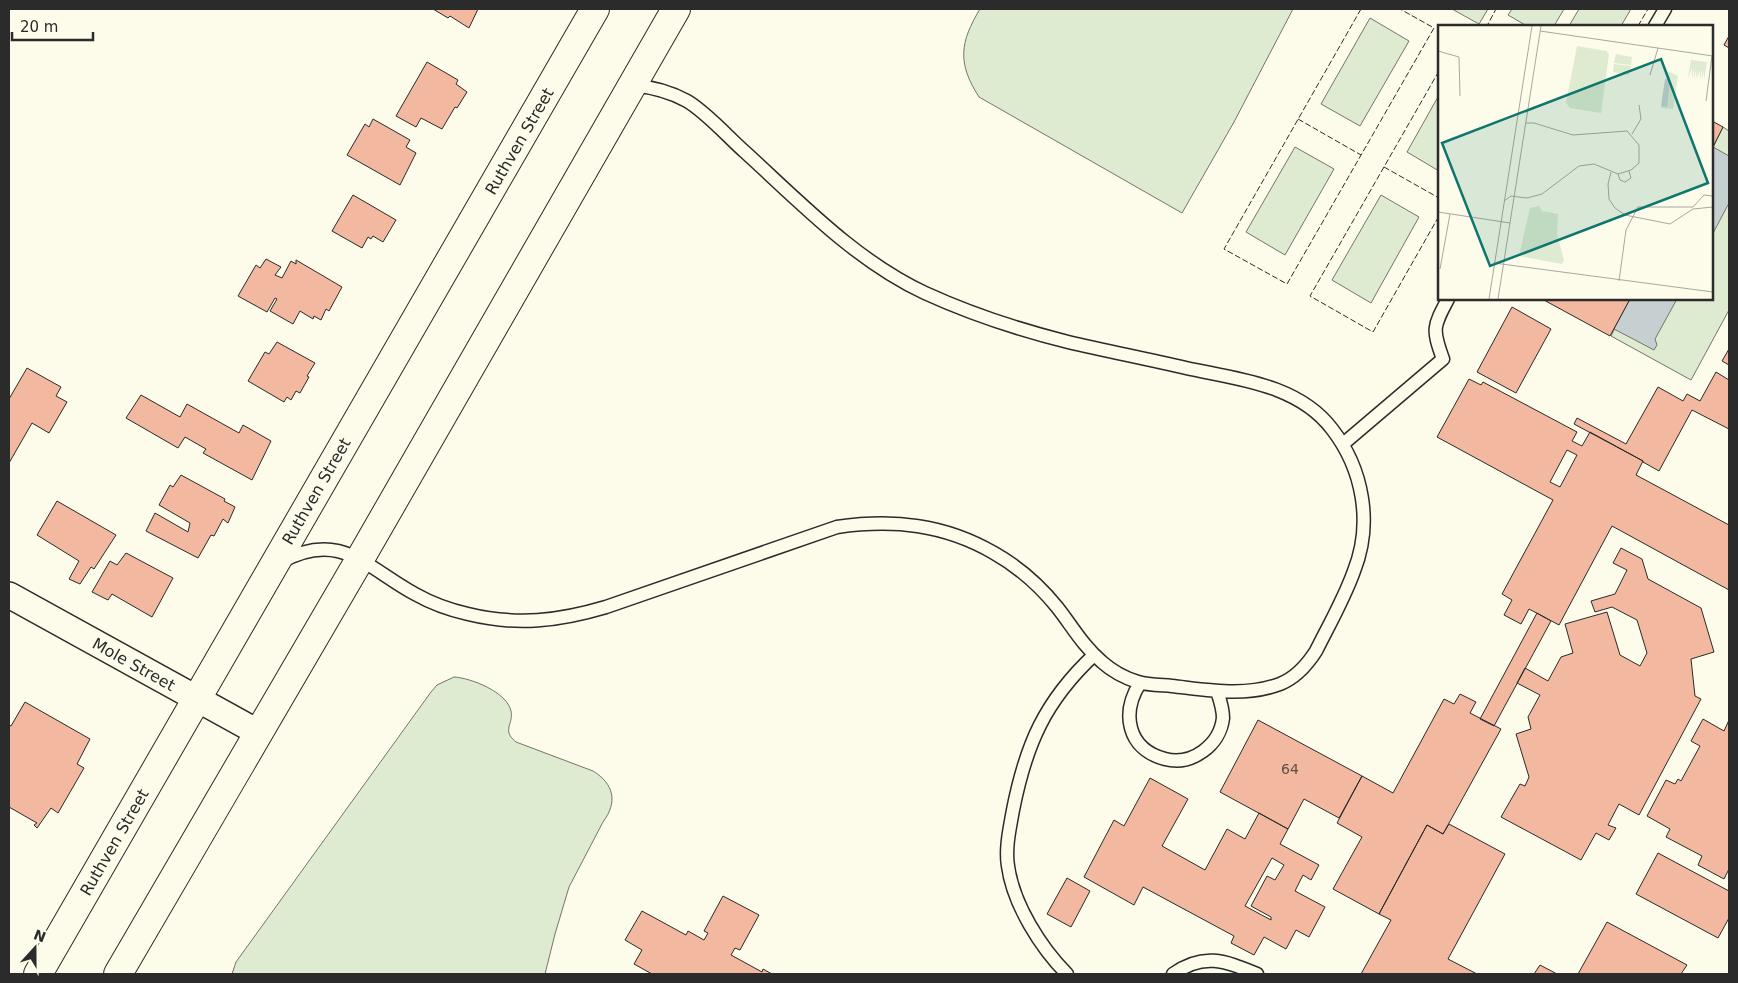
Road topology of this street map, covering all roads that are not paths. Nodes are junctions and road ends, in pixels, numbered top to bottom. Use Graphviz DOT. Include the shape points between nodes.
graph roads {
  1 [pos="595,9"];
  2 [pos="676,9"];
  3 [pos="1665,9"];
  4 [pos="1656,25"];
  5 [pos="632,85"];
  6 [pos="1447,300"];
  7 [pos="1343,444"];
  8 [pos="360,559"];
  9 [pos="270,572"];
  10 [pos="9,595"];
  11 [pos="1094,655"];
  12 [pos="1140,683"];
  13 [pos="1217,692"];
  14 [pos="198,700"];
  15 [pos="259,733"];
  16 [pos="44,972"];
  17 [pos="118,974"];
  18 [pos="1067,974"];
  19 [pos="1172,974"];
  20 [pos="1257,974"];
  1 -- 9 [label="highway, Ruthven Street"];
  2 -- 5 [label="highway"];
  3 -- 4 [label="lane"];
  5 -- 7 [label="lane" via="658,88 690,102 833,232 865,257 924,293 968,311 1076,344 1280,391 1313,410"];
  5 -- 8 [label="highway"];
  6 -- 7 [label="lane" via="1435,327 1435,338 1443,359"];
  7 -- 13 [label="lane" via="1360,486 1363,536 1355,571 1316,651 1300,671 1281,683 1258,690"];
  8 -- 9 [label="lane" via="334,550 307,551 280,562"];
  8 -- 11 [label="lane" via="440,606 495,620 523,622 580,615 837,527 864,523 918,526 970,541 1017,569 1056,606"];
  8 -- 15 [label="highway"];
  9 -- 14 [label="highway, Ruthven Street"];
  10 -- 14 [label="street, Mole Street"];
  11 -- 12 [label="lane" via="1120,675"];
  11 -- 18 [label="lane" via="1063,687 1038,726 1022,770 1008,833 1008,865 1023,910 1047,951"];
  12 -- 13 [label="lane"];
  12 -- 13 [label="lane" via="1129,705 1131,729 1144,748 1166,760 1192,758 1213,742 1222,718 1222,704"];
  14 -- 15 [label="street, Mole Street"];
  14 -- 16 [label="highway, Ruthven Street"];
  15 -- 17 [label="highway"];
  19 -- 20 [label="lane" via="1190,964 1215,960"];
}
